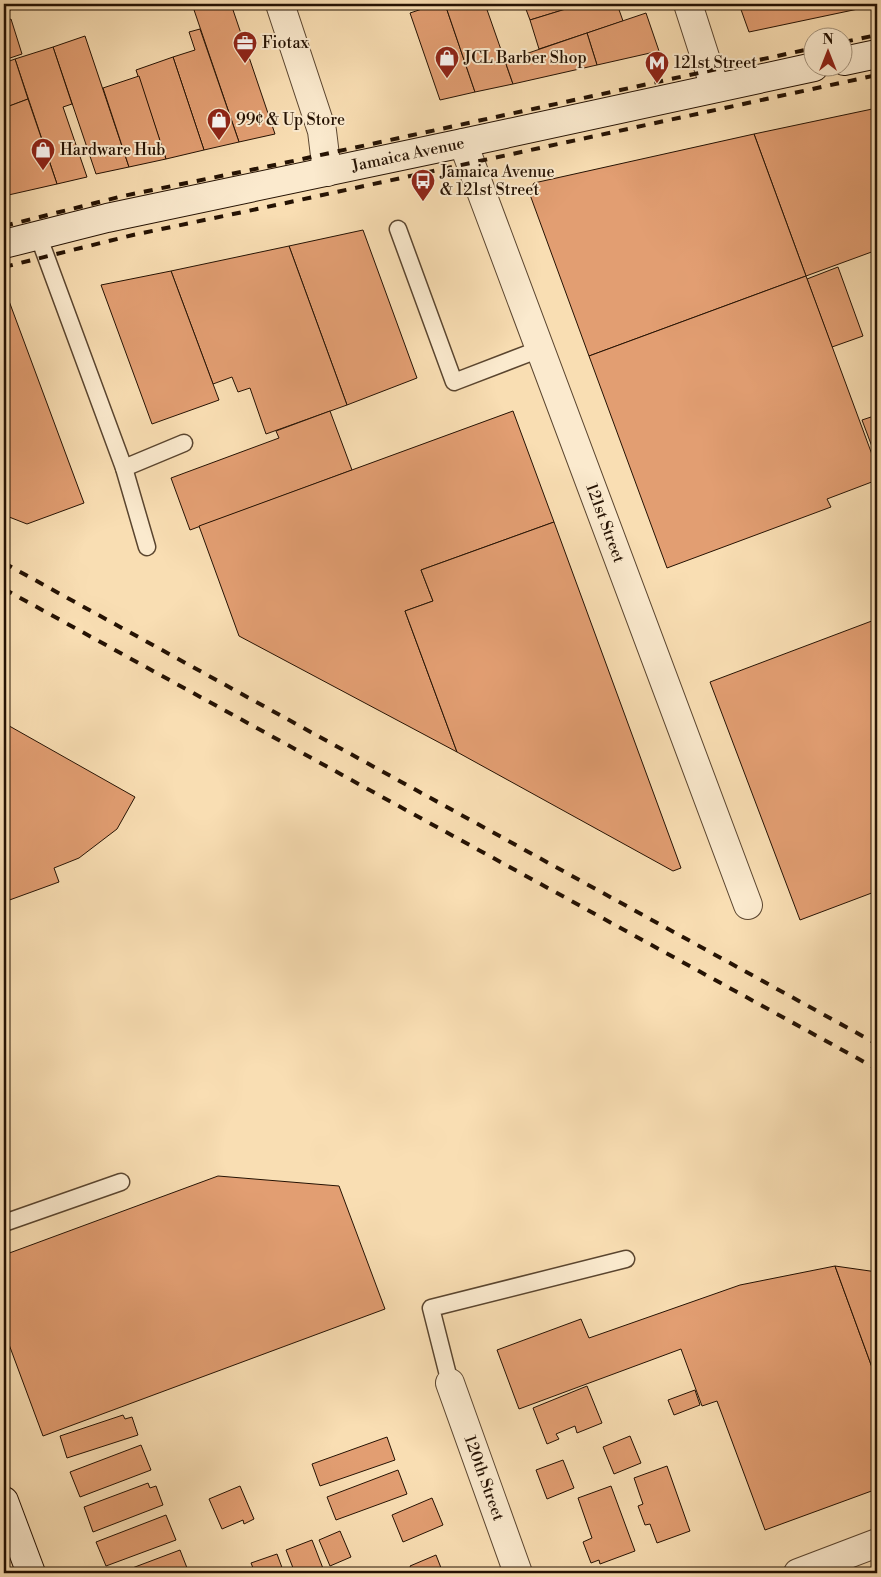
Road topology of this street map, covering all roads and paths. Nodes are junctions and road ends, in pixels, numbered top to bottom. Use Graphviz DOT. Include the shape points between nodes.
graph roads {
  1 [pos="280,4"];
  2 [pos="688,4"];
  3 [pos="877,54"];
  4 [pos="854,59"];
  5 [pos="804,69"];
  6 [pos="716,88"];
  7 [pos="463,143"];
  8 [pos="328,172"];
  9 [pos="398,229"];
  10 [pos="38,235"];
  11 [pos="4,244"];
  12 [pos="540,349"];
  13 [pos="184,443"];
  14 [pos="124,468"];
  15 [pos="147,547"];
  16 [pos="748,905"];
  17 [pos="121,1182"];
  18 [pos="4,1223"];
  19 [pos="626,1259"];
  20 [pos="450,1383"];
  21 [pos="4,1501"];
  22 [pos="877,1543"];
  23 [pos="31,1573"];
  24 [pos="518,1573"];
  25 [pos="798,1573"];
  1 -- 8 [label="street" via="322,131"];
  2 -- 6 [label="street"];
  3 -- 4 [label="street"];
  5 -- 6 [label="street, Jamaica Avenue"];
  6 -- 7 [label="street, Jamaica Avenue"];
  7 -- 8 [label="street, Jamaica Avenue"];
  7 -- 12 [label="street, 121st Street"];
  8 -- 10 [label="street, Jamaica Avenue"];
  9 -- 12 [label="lane" via="454,382"];
  10 -- 11 [label="street, Jamaica Avenue"];
  10 -- 14 [label="lane"];
  12 -- 16 [label="street, 121st Street"];
  13 -- 14 [label="lane"];
  14 -- 15 [label="lane"];
  17 -- 18 [label="lane"];
  19 -- 20 [label="lane" via="431,1308"];
  20 -- 24 [label="street, 120th Street"];
  21 -- 23 [label="street"];
  22 -- 25 [label="street"];
}
